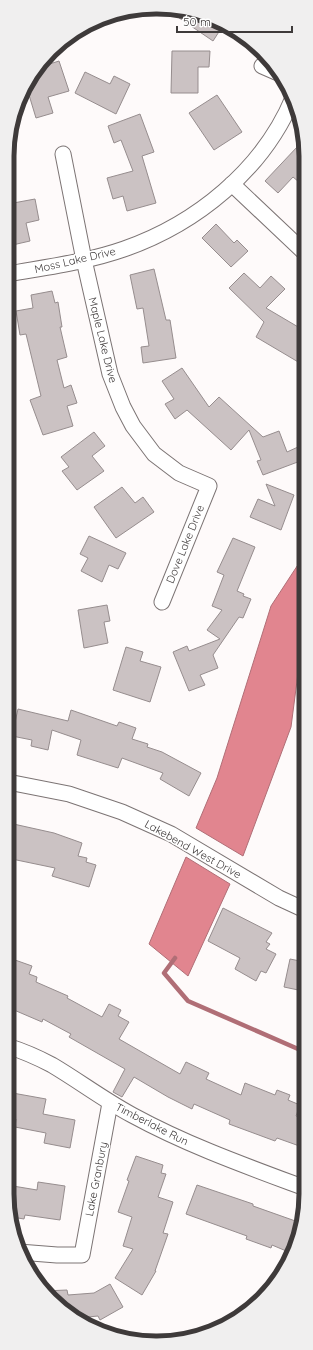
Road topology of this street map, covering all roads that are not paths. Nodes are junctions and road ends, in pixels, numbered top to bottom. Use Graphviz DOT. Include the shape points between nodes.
graph roads {
  1 [pos="262,66"];
  2 [pos="269,69"];
  3 [pos="289,105"];
  4 [pos="62,154"];
  5 [pos="232,184"];
  6 [pos="299,247"];
  7 [pos="84,260"];
  8 [pos="14,273"];
  9 [pos="209,486"];
  10 [pos="162,602"];
  11 [pos="14,783"];
  12 [pos="299,907"];
  13 [pos="14,1048"];
  14 [pos="110,1103"];
  15 [pos="299,1186"];
  16 [pos="27,1253"];
  1 -- 2 [label="street"];
  3 -- 5 [label="street, Moss Lake Drive" via="255,160"];
  4 -- 7 [label="street, Maple Lake Drive"];
  5 -- 6 [label="street"];
  5 -- 7 [label="street, Moss Lake Drive" via="185,220 153,238 122,250"];
  7 -- 8 [label="street, Moss Lake Drive"];
  7 -- 9 [label="street, Maple Lake Drive" via="110,374 133,426 154,454 179,473"];
  9 -- 10 [label="street, Dove Lake Drive"];
  11 -- 12 [label="street, Lakebend West Drive" via="69,794 122,812 171,834"];
  13 -- 14 [label="street, Timberlake Run" via="52,1065"];
  14 -- 15 [label="street, Timberlake Run" via="214,1155"];
  14 -- 16 [label="street, Lake Granbury" via="82,1255"];
}
